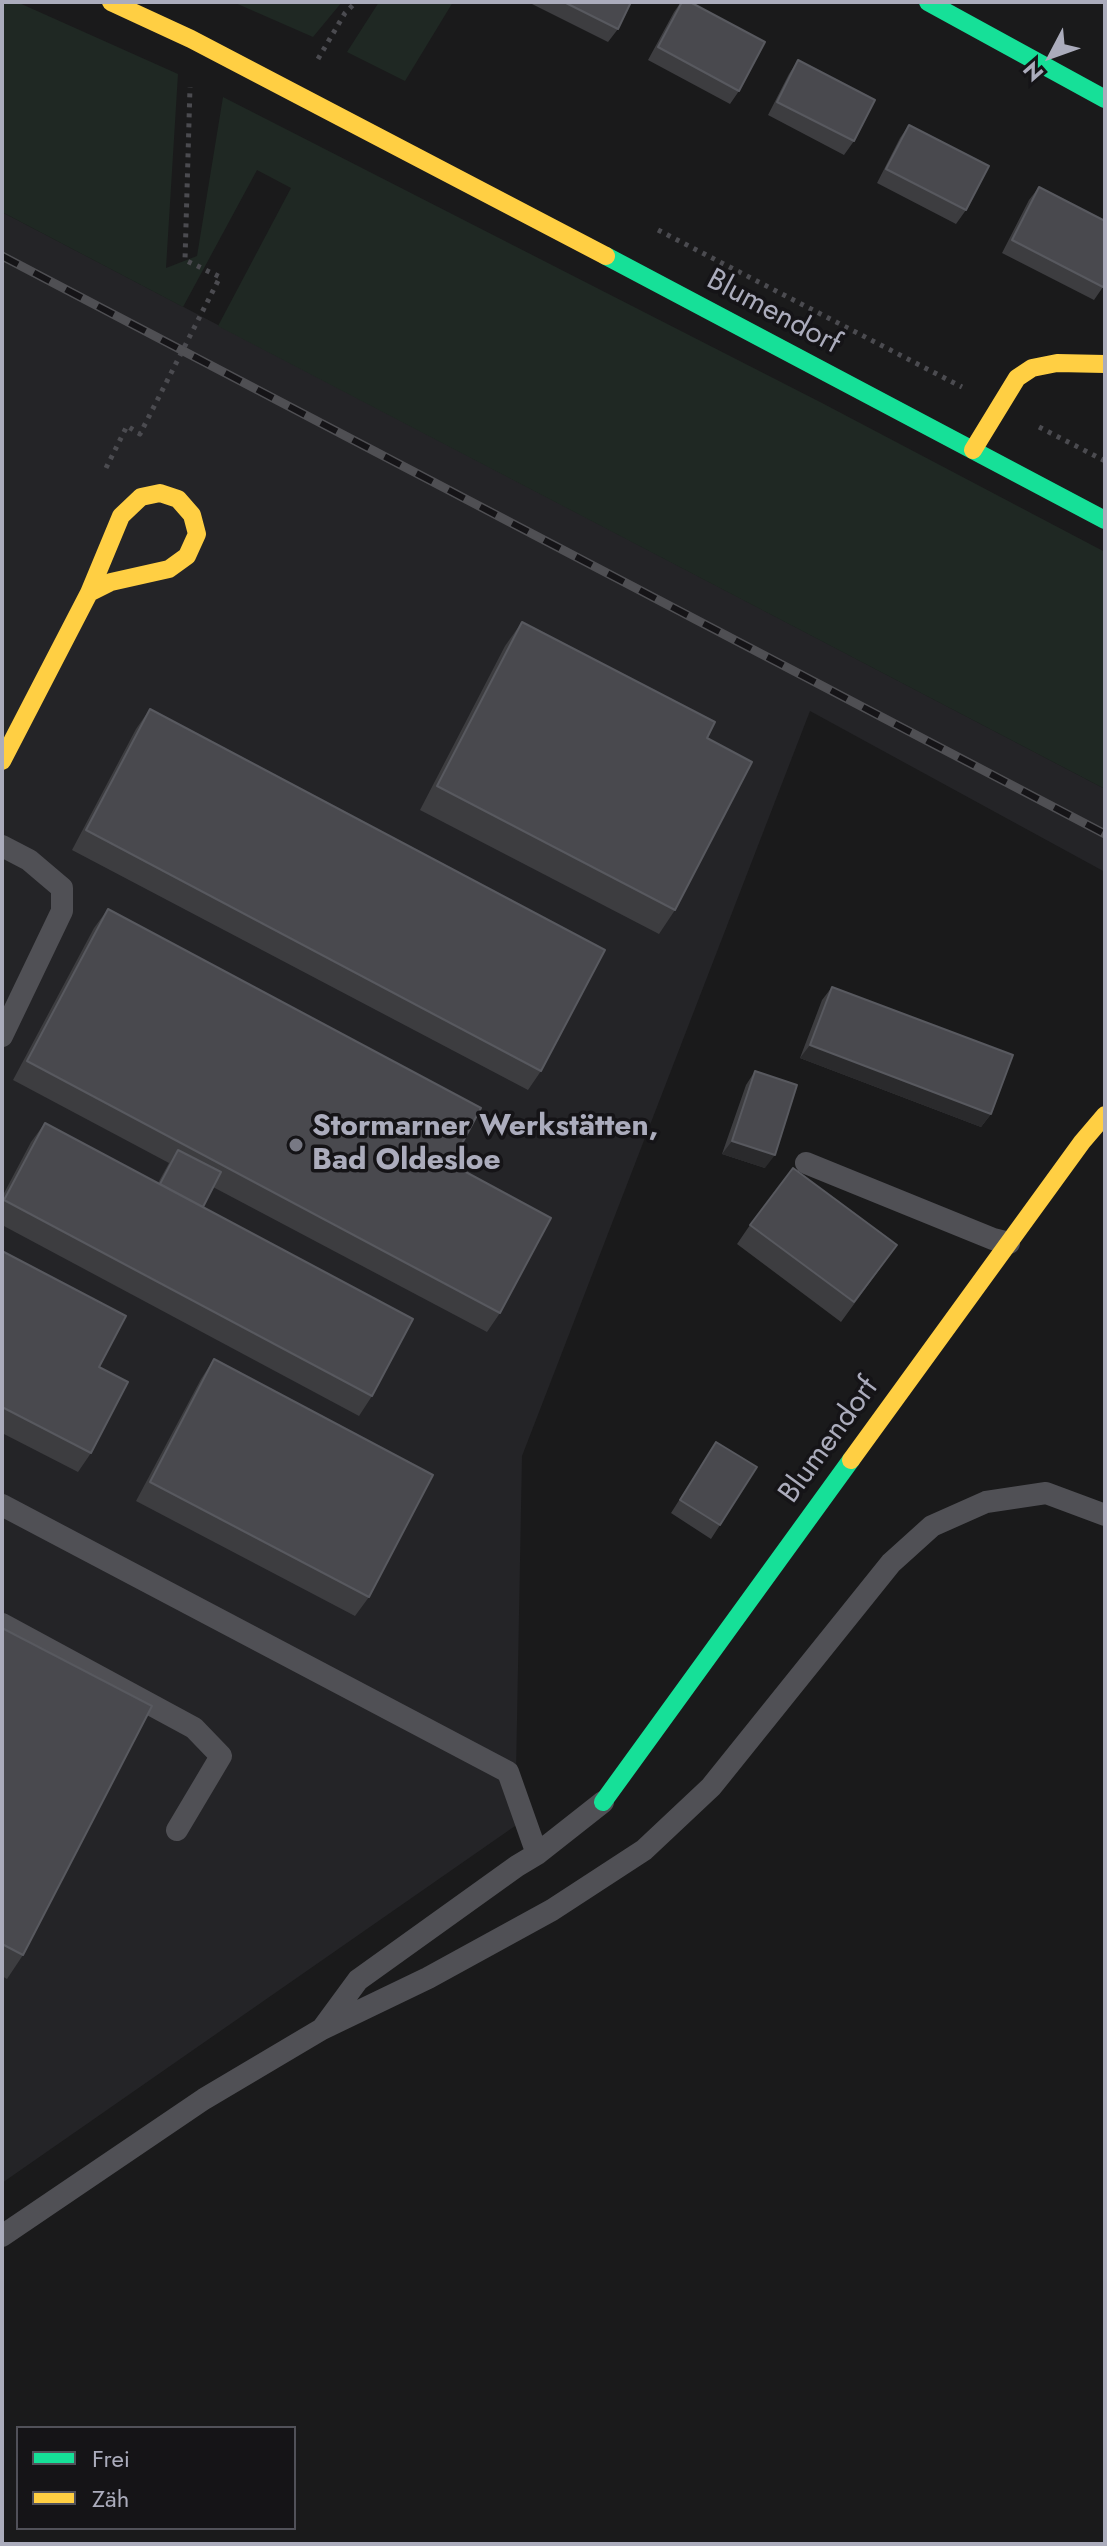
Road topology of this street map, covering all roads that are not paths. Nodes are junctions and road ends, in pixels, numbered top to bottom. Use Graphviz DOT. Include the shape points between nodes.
graph roads {
  1 [pos="111,2"];
  2 [pos="928,2"];
  3 [pos="1105,99"];
  4 [pos="1105,364"];
  5 [pos="973,450"];
  6 [pos="1105,520"];
  7 [pos="89,593"];
  8 [pos="2,761"];
  9 [pos="2,846"];
  10 [pos="2,1036"];
  11 [pos="1105,1115"];
  12 [pos="806,1163"];
  13 [pos="1009,1243"];
  14 [pos="2,1505"];
  15 [pos="1105,1515"];
  16 [pos="2,1624"];
  17 [pos="603,1802"];
  18 [pos="177,1830"];
  19 [pos="537,1854"];
  20 [pos="322,2029"];
  21 [pos="2,2236"];
  1 -- 5 [label="street, Blumendorf" via="415,155"];
  2 -- 3 [label="street"];
  4 -- 5 [label="street" via="1032,368 1017,378"];
  5 -- 6 [label="street, Blumendorf"];
  7 -- 7 [label="street" via="121,516 141,497 160,493 178,499 192,515 197,534 187,556 169,569 111,582"];
  7 -- 8 [label="street"];
  9 -- 10 [label="lane" via="29,860 62,888 62,911"];
  11 -- 13 [label="street, Blumendorf"];
  12 -- 13 [label="lane"];
  13 -- 17 [label="street, Blumendorf"];
  14 -- 19 [label="lane" via="508,1772"];
  15 -- 20 [label="lane" via="1046,1493 986,1502 932,1526 891,1563 711,1787 644,1850 538,1918"];
  16 -- 18 [label="lane" via="194,1728 221,1756"];
  17 -- 19 [label="lane"];
  19 -- 20 [label="lane" via="358,1980"];
  20 -- 21 [label="lane" via="204,2099"];
}
